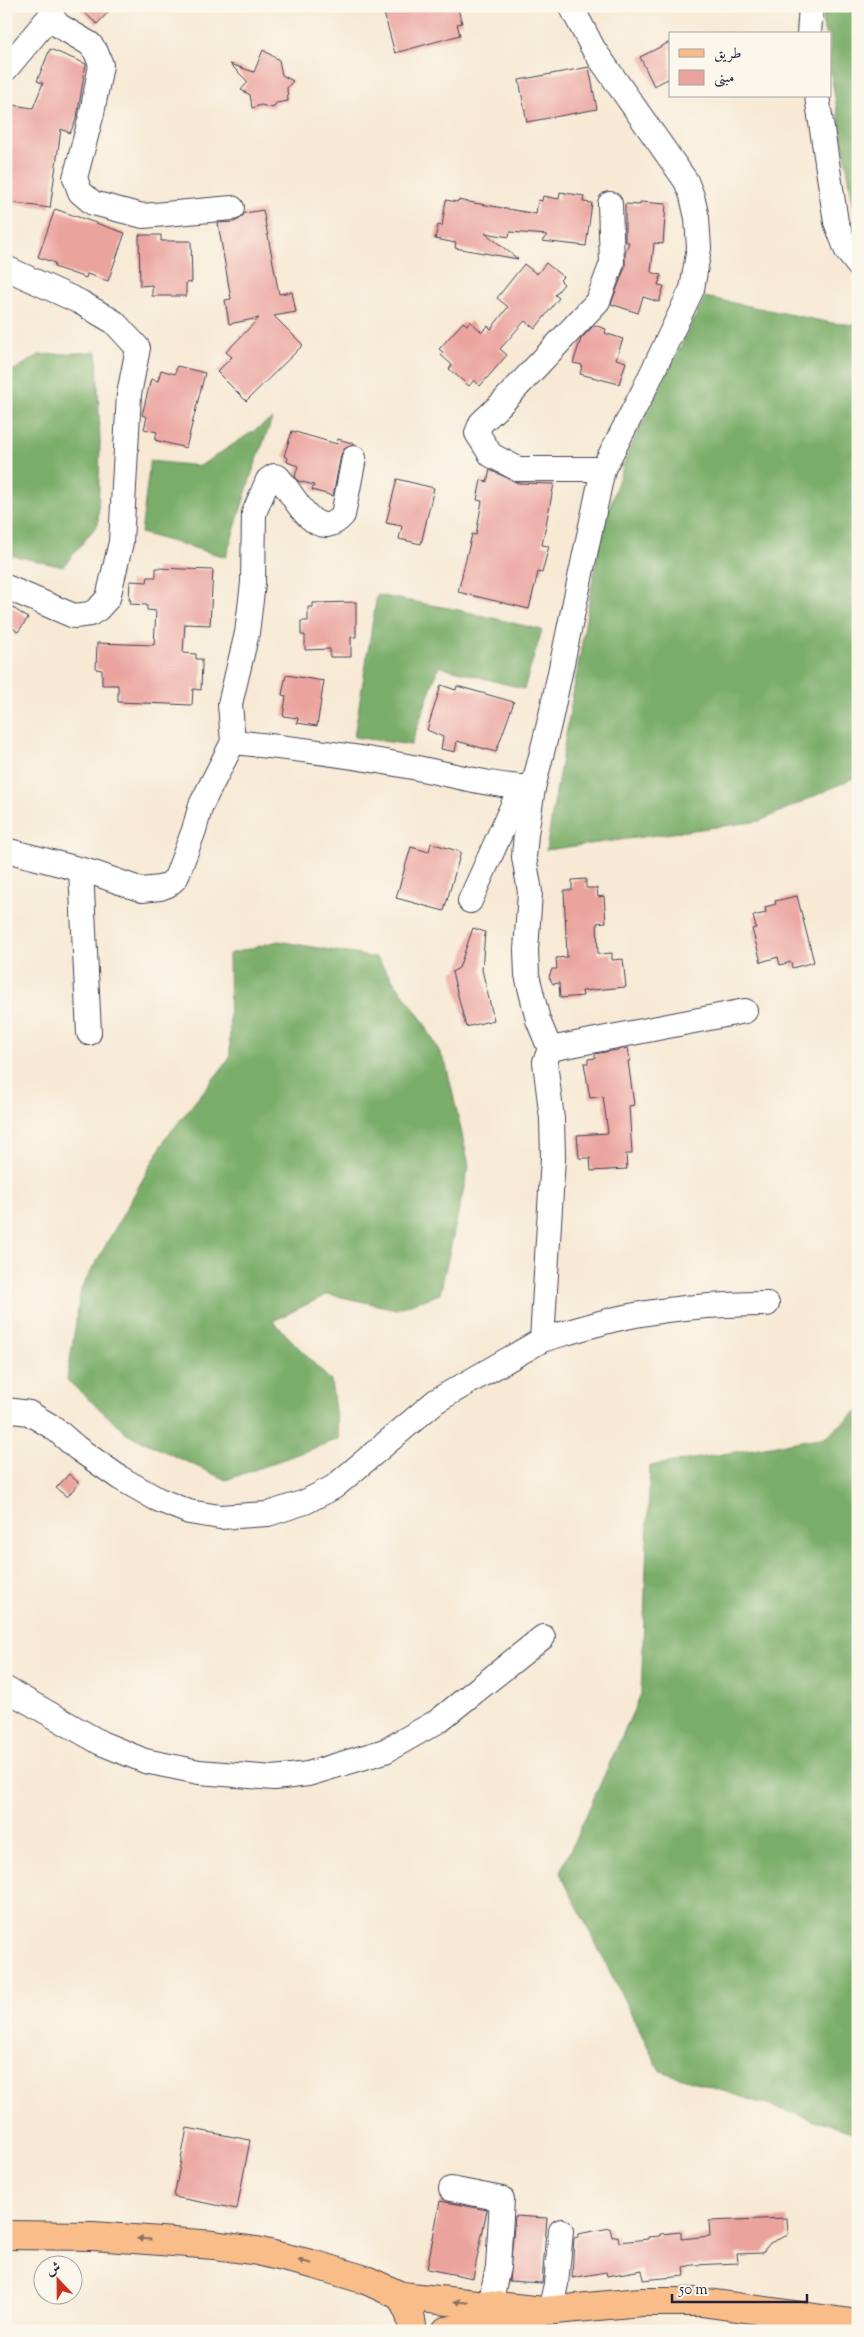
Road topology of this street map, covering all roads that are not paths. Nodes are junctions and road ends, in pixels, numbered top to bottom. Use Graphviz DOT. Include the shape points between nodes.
graph roads {
  1 [pos="571,6"];
  2 [pos="811,6"];
  3 [pos="52,11"];
  4 [pos="809,32"];
  5 [pos="6,69"];
  6 [pos="817,98"];
  7 [pos="610,204"];
  8 [pos="232,208"];
  9 [pos="858,265"];
  10 [pos="6,268"];
  11 [pos="354,458"];
  12 [pos="603,469"];
  13 [pos="6,587"];
  14 [pos="234,742"];
  15 [pos="527,787"];
  16 [pos="6,850"];
  17 [pos="80,870"];
  18 [pos="470,901"];
  19 [pos="745,1011"];
  20 [pos="89,1033"];
  21 [pos="550,1049"];
  22 [pos="767,1304"];
  23 [pos="542,1340"];
  24 [pos="6,1410"];
  25 [pos="543,1637"];
  26 [pos="6,1690"];
  27 [pos="451,2190"];
  28 [pos="562,2231"];
  29 [pos="6,2235"];
  30 [pos="401,2296"];
  31 [pos="490,2305"];
  32 [pos="547,2311"];
  33 [pos="858,2324"];
  34 [pos="804,2326"];
  35 [pos="413,2331"];
  36 [pos="446,2331"];
  1 -- 12 [label="street" via="594,50 686,181 697,218 699,248 692,289"];
  2 -- 4 [label="street"];
  3 -- 5 [label="street"];
  3 -- 8 [label="street" via="58,24 90,44 101,65 75,178 83,196 93,203 142,216"];
  6 -- 9 [label="street" via="836,222 847,251"];
  7 -- 12 [label="street" via="612,263 598,301 481,423 477,433 491,455 518,469"];
  10 -- 13 [label="street" via="80,302 114,322 138,348 129,394 121,542 108,598 90,614 74,616"];
  11 -- 14 [label="street" via="343,515 337,522 328,525 309,517 278,477 268,480 259,499 254,513 253,583 247,633 230,704"];
  12 -- 15 [label="street"];
  14 -- 15 [label="street" via="310,750 421,768 509,787"];
  14 -- 17 [label="street" via="201,805 176,878 168,885 142,890"];
  15 -- 18 [label="street"];
  15 -- 21 [label="street" via="524,857 530,892 527,975 538,1020"];
  16 -- 17 [label="street"];
  17 -- 20 [label="street"];
  19 -- 21 [label="street"];
  21 -- 23 [label="street" via="545,1062 553,1158"];
  22 -- 23 [label="street" via="655,1312 616,1319"];
  23 -- 24 [label="street" via="436,1401 334,1487 305,1502 268,1514 220,1517 189,1512 120,1478 29,1413"];
  25 -- 26 [label="street" via="438,1721 385,1751 308,1774 274,1778 199,1772 145,1761 101,1744"];
  27 -- 31 [label="street" via="502,2199 498,2267"];
  28 -- 32 [label="street" via="556,2284"];
  30 -- 29 [label="main road, one-way" via="366,2280 257,2251 93,2236"];
  31 -- 30 [label="main road, one-way"];
  30 -- 35 [label="main road"];
  31 -- 32 [label="main road"];
  32 -- 34 [label="main road" via="641,2302 700,2302"];
  32 -- 36 [label="main road"];
  33 -- 34 [label="main road"];
}
